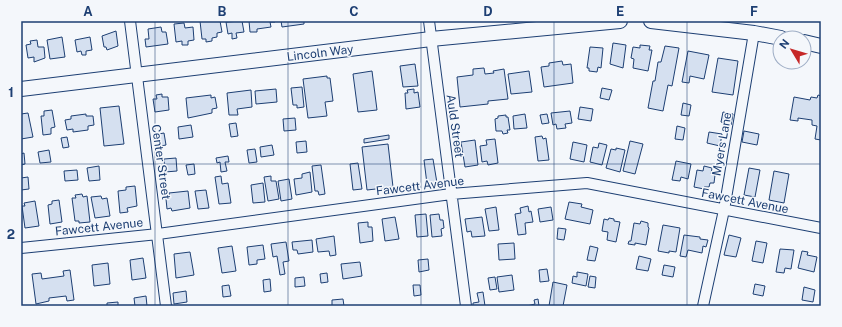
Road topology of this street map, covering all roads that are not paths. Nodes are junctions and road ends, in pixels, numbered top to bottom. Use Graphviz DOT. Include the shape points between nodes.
graph roads {
  1 [pos="130,21"];
  2 [pos="429,21"];
  3 [pos="620,21"];
  4 [pos="650,21"];
  5 [pos="754,33"];
  6 [pos="772,36"];
  7 [pos="431,39"];
  8 [pos="136,76"];
  9 [pos="21,89"];
  10 [pos="451,194"];
  11 [pos="724,210"];
  12 [pos="821,228"];
  13 [pos="158,234"];
  14 [pos="21,248"];
  15 [pos="166,306"];
  16 [pos="466,306"];
  17 [pos="704,306"];
  1 -- 8 [label="street, Center Street"];
  2 -- 7 [label="street, Auld Street"];
  3 -- 7 [label="main road, Lincoln Way"];
  4 -- 5 [label="main road"];
  5 -- 6 [label="main road"];
  5 -- 11 [label="street, Myers Lane"];
  7 -- 8 [label="main road, Lincoln Way"];
  7 -- 10 [label="street, Auld Street"];
  8 -- 9 [label="main road, Lincoln Way"];
  8 -- 13 [label="street, Center Street"];
  10 -- 11 [label="street, Fawcett Avenue" via="587,183"];
  10 -- 13 [label="street, Fawcett Avenue"];
  10 -- 16 [label="street, Auld Street"];
  11 -- 12 [label="street, Fawcett Avenue"];
  11 -- 17 [label="street, Myers Lane"];
  13 -- 14 [label="street, Fawcett Avenue"];
  13 -- 15 [label="street, Center Street"];
}
